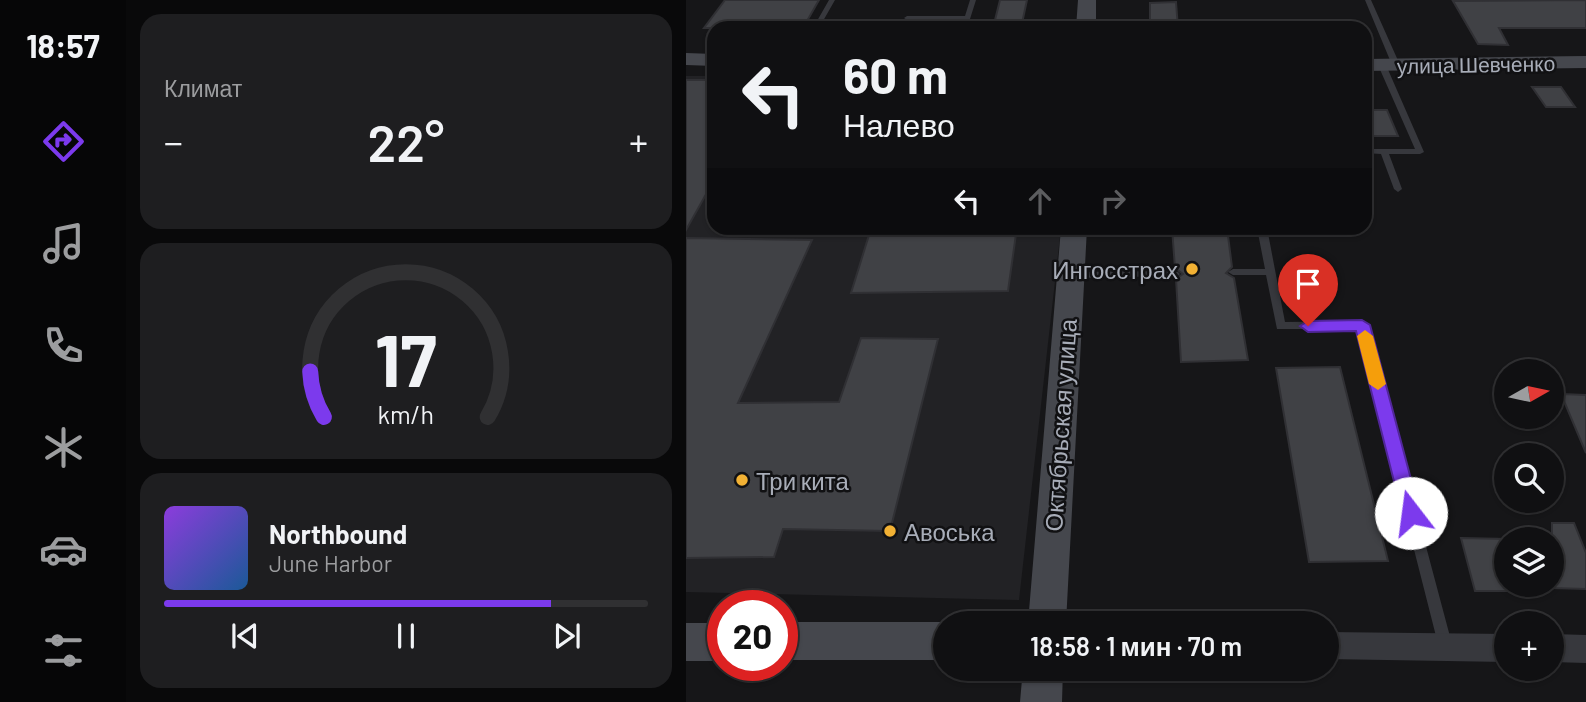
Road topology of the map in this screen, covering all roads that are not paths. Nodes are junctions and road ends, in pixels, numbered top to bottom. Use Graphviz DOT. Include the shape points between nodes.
graph roads {
  1 [pos="832,0"];
  2 [pos="973,0"];
  3 [pos="1087,0"];
  4 [pos="1368,0"];
  5 [pos="907,18"];
  6 [pos="820,21"];
  7 [pos="1086,21"];
  8 [pos="686,59"];
  9 [pos="707,60"];
  10 [pos="1586,62"];
  11 [pos="1381,65"];
  12 [pos="1372,151"];
  13 [pos="1384,151"];
  14 [pos="1398,188"];
  15 [pos="1074,235"];
  16 [pos="1263,235"];
  17 [pos="1233,272"];
  18 [pos="1270,272"];
  19 [pos="1175,274"];
  20 [pos="1071,275"];
  21 [pos="1048,611"];
  22 [pos="933,640"];
  23 [pos="798,641"];
  24 [pos="686,642"];
  25 [pos="707,642"];
  26 [pos="1339,645"];
  27 [pos="1446,647"];
  28 [pos="1494,648"];
  29 [pos="1564,649"];
  30 [pos="1586,649"];
  31 [pos="1042,681"];
  32 [pos="1041,702"];
  1 -- 6 [label="lane"];
  2 -- 5 [label="lane" via="968,18"];
  3 -- 7 [label="main road"];
  4 -- 11 [label="lane"];
  8 -- 9 [label="main road"];
  10 -- 11 [label="main road, улица Шевченко"];
  11 -- 13 [label="lane" via="1420,152"];
  12 -- 13 [label="lane"];
  13 -- 14 [label="lane"];
  15 -- 20 [label="main road, Октябрьская улица"];
  16 -- 18 [label="lane"];
  17 -- 18 [label="lane"];
  18 -- 27 [label="lane" via="1281,326 1362,325"];
  19 -- 20 [label="lane"];
  20 -- 21 [label="main road, Октябрьская улица"];
  22 -- 23 [label="main road"];
  24 -- 25 [label="main road"];
  26 -- 27 [label="street"];
  27 -- 28 [label="street"];
  29 -- 30 [label="street"];
  31 -- 32 [label="main road"];
}
